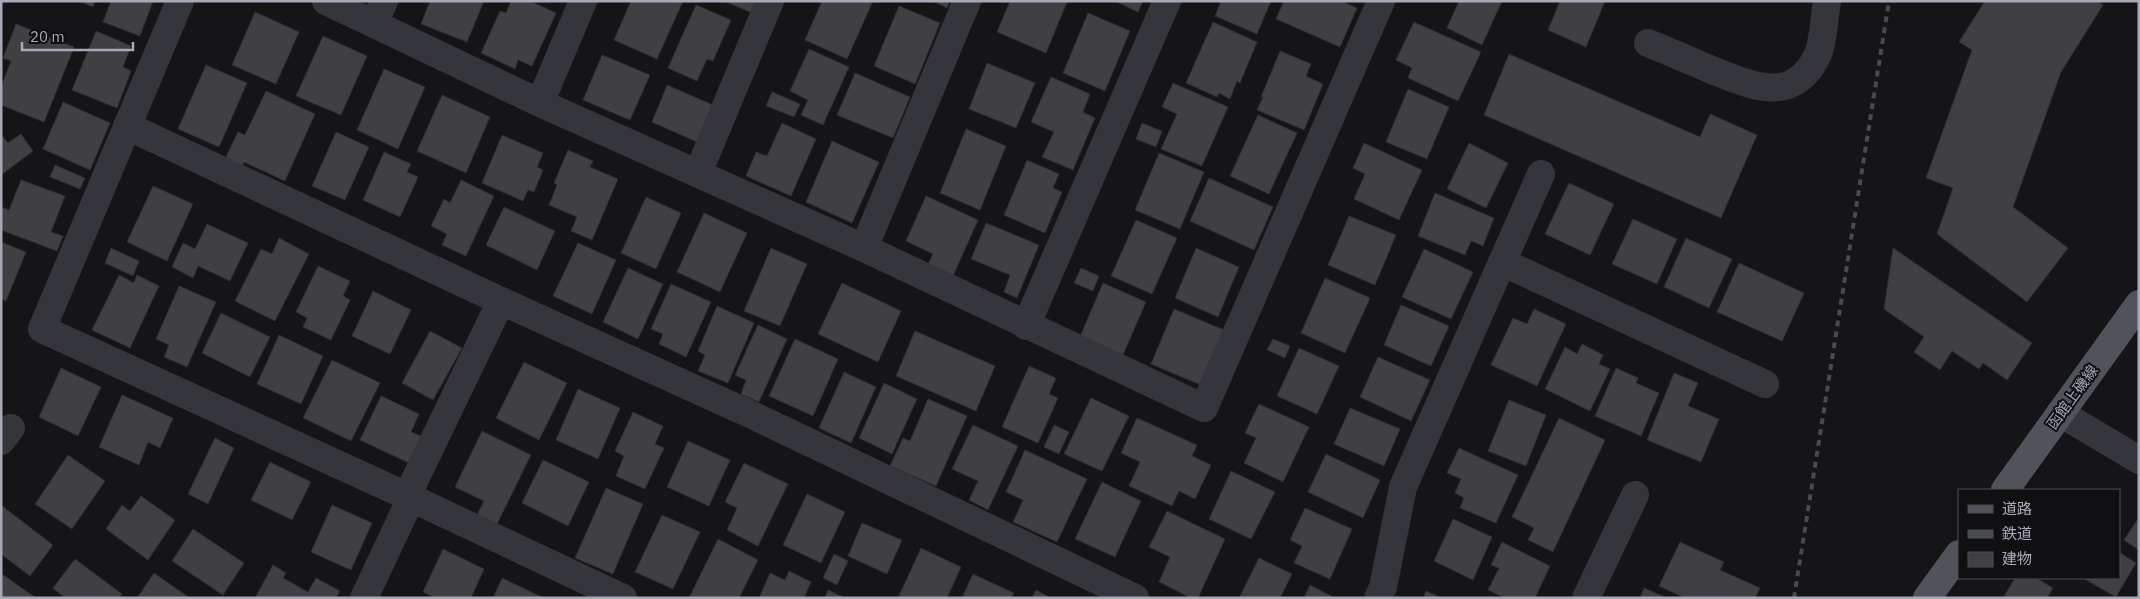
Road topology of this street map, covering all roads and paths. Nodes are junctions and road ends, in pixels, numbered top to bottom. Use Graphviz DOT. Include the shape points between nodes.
graph roads {
  1 [pos="180,1"];
  2 [pos="326,1"];
  3 [pos="583,1"];
  4 [pos="770,1"];
  5 [pos="967,1"];
  6 [pos="1167,1"];
  7 [pos="1381,1"];
  8 [pos="1827,1"];
  9 [pos="379,13"];
  10 [pos="1648,43"];
  11 [pos="540,103"];
  12 [pos="127,126"];
  13 [pos="698,173"];
  14 [pos="1541,174"];
  15 [pos="864,248"];
  16 [pos="1502,262"];
  17 [pos="500,301"];
  18 [pos="2139,304"];
  19 [pos="1026,326"];
  20 [pos="1765,384"];
  21 [pos="2060,413"];
  22 [pos="2139,460"];
  23 [pos="2006,489"];
  24 [pos="1635,495"];
  25 [pos="409,497"];
  26 [pos="1958,555"];
  27 [pos="364,598"];
  28 [pos="623,598"];
  29 [pos="1135,598"];
  30 [pos="1378,598"];
  31 [pos="1586,598"];
  32 [pos="1927,598"];
  1 -- 12 [label="street"];
  2 -- 9 [label="street"];
  3 -- 11 [label="street"];
  4 -- 13 [label="street"];
  5 -- 15 [label="street"];
  6 -- 19 [label="street"];
  7 -- 19 [label="street" via="1204,408"];
  8 -- 10 [label="street" via="1818,53 1807,73 1781,87 1751,86"];
  9 -- 11 [label="street"];
  11 -- 13 [label="street"];
  12 -- 17 [label="street"];
  12 -- 25 [label="street" via="42,329"];
  13 -- 15 [label="street"];
  14 -- 16 [label="street"];
  15 -- 19 [label="street"];
  16 -- 20 [label="street"];
  16 -- 30 [label="street" via="1403,487"];
  17 -- 25 [label="street"];
  17 -- 29 [label="street" via="750,414"];
  18 -- 21 [label="main road, 函館上磯線"];
  21 -- 22 [label="street"];
  21 -- 23 [label="main road, 函館上磯線"];
  24 -- 31 [label="street"];
  25 -- 27 [label="street"];
  25 -- 28 [label="street"];
  26 -- 32 [label="main road"];
}
